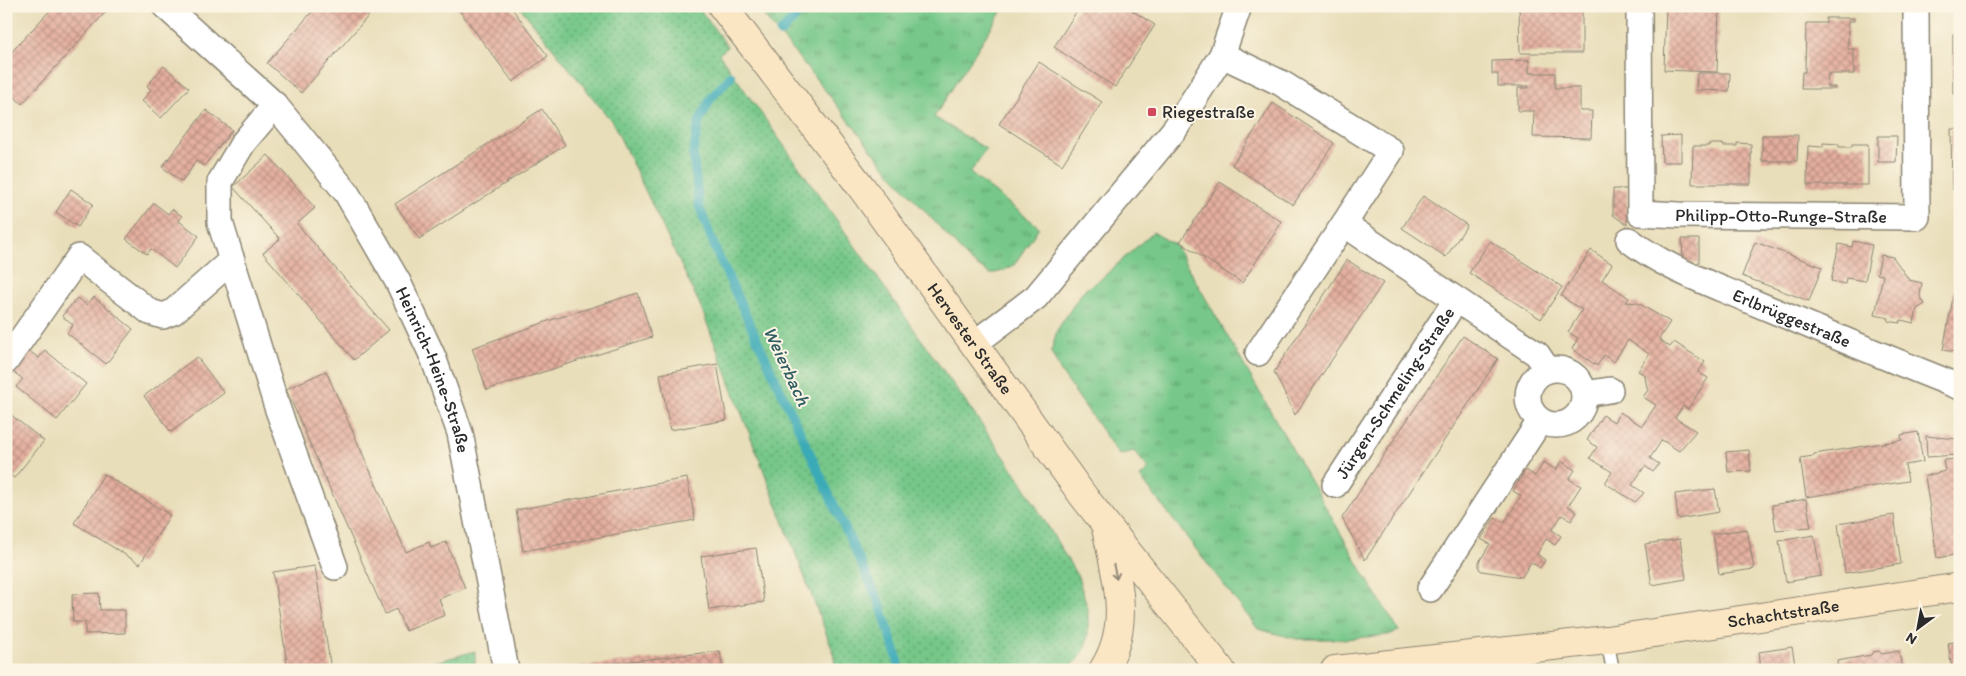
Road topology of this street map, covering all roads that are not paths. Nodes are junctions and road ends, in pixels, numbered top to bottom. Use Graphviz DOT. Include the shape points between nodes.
graph roads {
  1 [pos="165,6"];
  2 [pos="722,6"];
  3 [pos="1240,6"];
  4 [pos="1639,6"];
  5 [pos="1916,6"];
  6 [pos="1222,55"];
  7 [pos="275,104"];
  8 [pos="1344,224"];
  9 [pos="1629,240"];
  10 [pos="232,260"];
  11 [pos="1456,300"];
  12 [pos="975,343"];
  13 [pos="1258,353"];
  14 [pos="6,361"];
  15 [pos="1548,370"];
  16 [pos="1960,387"];
  17 [pos="1610,390"];
  18 [pos="1584,394"];
  19 [pos="1540,421"];
  20 [pos="1335,485"];
  21 [pos="1105,524"];
  22 [pos="335,567"];
  23 [pos="1960,587"];
  24 [pos="1430,589"];
  25 [pos="1607,640"];
  26 [pos="506,670"];
  27 [pos="1103,670"];
  28 [pos="1221,670"];
  29 [pos="1335,670"];
  30 [pos="1484,670"];
  31 [pos="1612,670"];
  1 -- 7 [label="street, Heinrich-Heine-Straße"];
  2 -- 12 [label="street, Hervester Straße" via="862,188"];
  3 -- 6 [label="street"];
  4 -- 5 [label="street, Philipp-Otto-Runge-Straße" via="1640,213 1917,217"];
  6 -- 8 [label="street" via="1281,83 1391,151"];
  6 -- 12 [label="street" via="1175,129 1036,297"];
  7 -- 10 [label="street" via="243,143 220,182 220,222"];
  7 -- 26 [label="street, Heinrich-Heine-Straße" via="346,192 398,282 433,357 460,433"];
  8 -- 11 [label="street, Jürgen-Schmeling-Straße"];
  8 -- 13 [label="street"];
  9 -- 16 [label="street, Erlbrüggestraße" via="1644,252 1677,269"];
  10 -- 14 [label="street" via="173,312 163,316 150,312 79,257"];
  10 -- 22 [label="street" via="277,406"];
  11 -- 15 [label="street, Jürgen-Schmeling-Straße" via="1537,354"];
  11 -- 20 [label="street, Jürgen-Schmeling-Straße"];
  12 -- 21 [label="street, Hervester Straße"];
  15 -- 18 [label="street" via="1556,369 1578,378"];
  15 -- 19 [label="street" via="1534,378 1528,393 1530,409"];
  17 -- 18 [label="street"];
  18 -- 19 [label="street" via="1582,409 1572,421 1556,426"];
  19 -- 24 [label="street"];
  21 -- 27 [label="street, one-way" via="1121,603 1116,644"];
  21 -- 28 [label="street, Hervester Straße"];
  23 -- 25 [label="street, Schachtstraße"];
  25 -- 29 [label="street, Schachtstraße"];
  25 -- 30 [label="street, Schachtstraße"];
  25 -- 31 [label="lane"];
}
